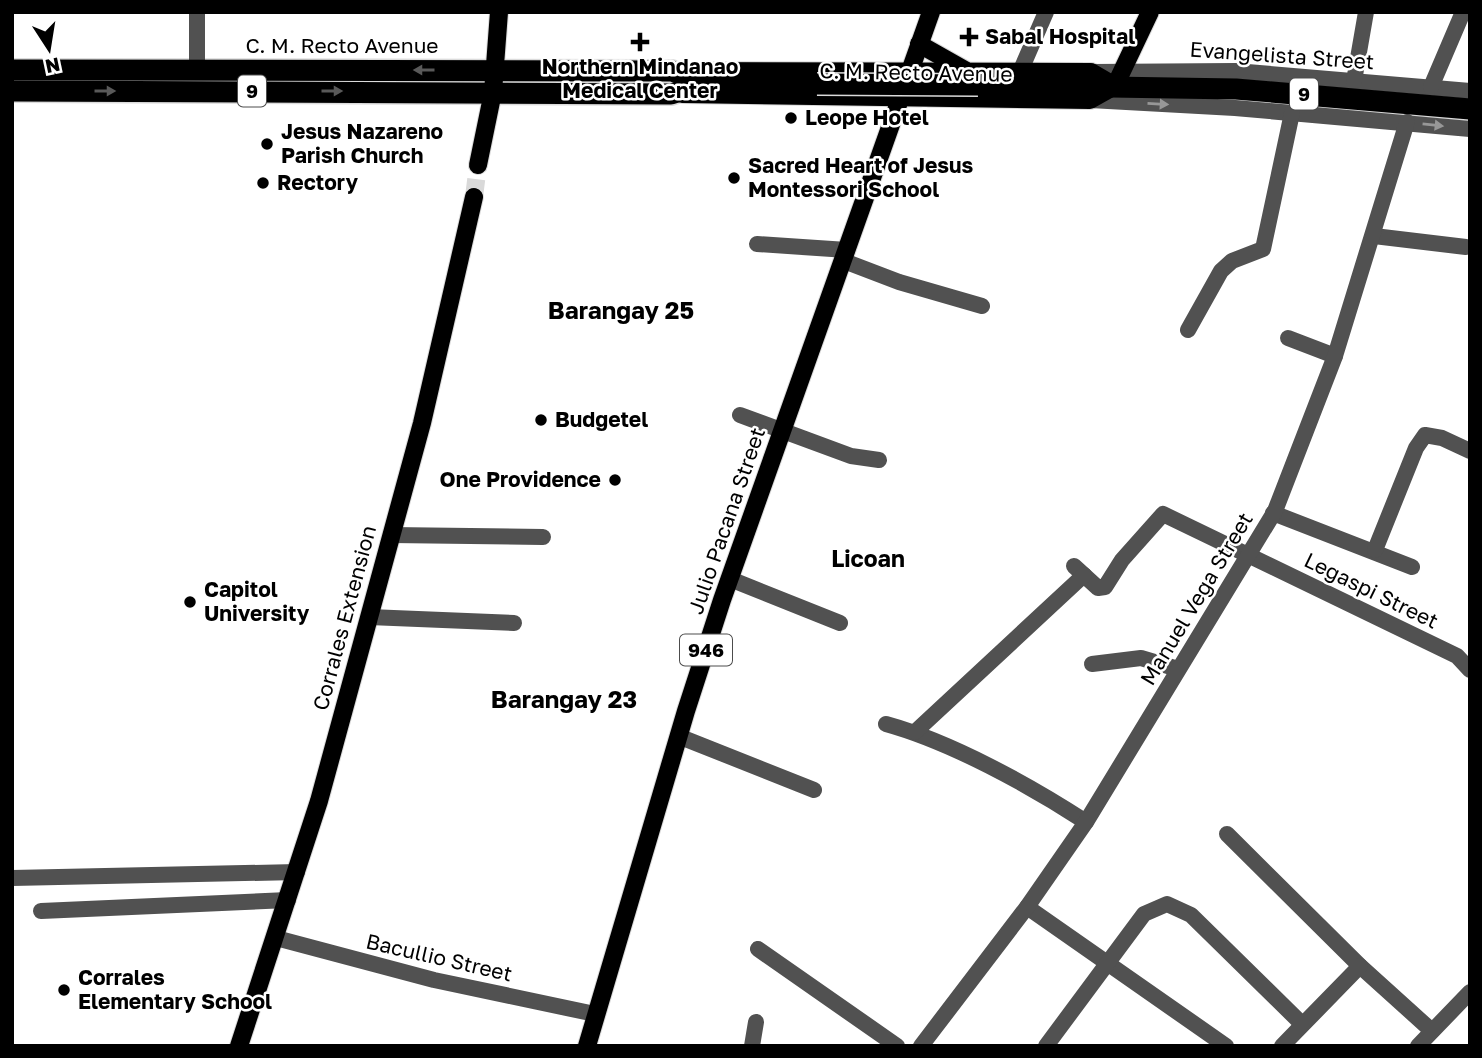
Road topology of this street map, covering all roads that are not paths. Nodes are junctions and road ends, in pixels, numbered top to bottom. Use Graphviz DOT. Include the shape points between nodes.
graph roads {
  1 [pos="197,12"];
  2 [pos="499,12"];
  3 [pos="931,12"];
  4 [pos="1046,12"];
  5 [pos="1150,12"];
  6 [pos="1366,12"];
  7 [pos="1463,12"];
  8 [pos="919,44"];
  9 [pos="197,70"];
  10 [pos="492,70"];
  11 [pos="12,71"];
  12 [pos="672,71"];
  13 [pos="910,72"];
  14 [pos="1020,72"];
  15 [pos="973,78"];
  16 [pos="1119,78"];
  17 [pos="1354,81"];
  18 [pos="707,83"];
  19 [pos="1431,87"];
  20 [pos="12,91"];
  21 [pos="1470,91"];
  22 [pos="493,92"];
  23 [pos="671,94"];
  24 [pos="901,97"];
  25 [pos="1090,100"];
  26 [pos="1470,109"];
  27 [pos="1292,113"];
  28 [pos="1406,122"];
  29 [pos="1470,129"];
  30 [pos="478,165"];
  31 [pos="474,197"];
  32 [pos="1374,236"];
  33 [pos="757,244"];
  34 [pos="1466,247"];
  35 [pos="846,255"];
  36 [pos="982,306"];
  37 [pos="1188,330"];
  38 [pos="1288,338"];
  39 [pos="1335,356"];
  40 [pos="740,415"];
  41 [pos="783,430"];
  42 [pos="1470,452"];
  43 [pos="880,460"];
  44 [pos="1273,513"];
  45 [pos="391,536"];
  46 [pos="543,537"];
  47 [pos="1374,550"];
  48 [pos="1250,555"];
  49 [pos="1412,567"];
  50 [pos="730,579"];
  51 [pos="369,617"];
  52 [pos="514,623"];
  53 [pos="840,623"];
  54 [pos="1470,645"];
  55 [pos="1457,656"];
  56 [pos="1092,664"];
  57 [pos="1178,669"];
  58 [pos="1470,670"];
  59 [pos="886,724"];
  60 [pos="915,732"];
  61 [pos="678,736"];
  62 [pos="814,790"];
  63 [pos="1086,822"];
  64 [pos="1227,834"];
  65 [pos="297,872"];
  66 [pos="12,878"];
  67 [pos="288,900"];
  68 [pos="1027,907"];
  69 [pos="41,911"];
  70 [pos="276,939"];
  71 [pos="758,949"];
  72 [pos="1109,965"];
  73 [pos="1360,966"];
  74 [pos="1470,992"];
  75 [pos="595,1014"];
  76 [pos="756,1022"];
  77 [pos="1302,1024"];
  78 [pos="1432,1031"];
  79 [pos="239,1046"];
  80 [pos="587,1046"];
  81 [pos="752,1046"];
  82 [pos="897,1046"];
  83 [pos="921,1046"];
  84 [pos="1046,1046"];
  85 [pos="1226,1046"];
  86 [pos="1282,1046"];
  87 [pos="1418,1046"];
  1 -- 9 [label="street"];
  2 -- 10 [label="main road"];
  3 -- 8 [label="main road, Julio Pacana Street"];
  4 -- 14 [label="street"];
  5 -- 16 [label="main road"];
  6 -- 17 [label="street"];
  7 -- 19 [label="street"];
  8 -- 13 [label="main road, Julio Pacana Street"];
  8 -- 15 [label="main road"];
  10 -- 9 [label="highway, C. M. Recto Avenue / 9, one-way"];
  9 -- 11 [label="highway, C. M. Recto Avenue / 9"];
  10 -- 12 [label="highway, C. M. Recto Avenue / 9"];
  10 -- 22 [label="main road"];
  12 -- 13 [label="main road, C. M. Recto Avenue / 9"];
  12 -- 18 [label="highway, C. M. Recto Avenue / 9"];
  13 -- 15 [label="main road, C. M. Recto Avenue / 9"];
  13 -- 24 [label="main road, Julio Pacana Street"];
  14 -- 15 [label="main road, C. M. Recto Avenue / 9"];
  14 -- 16 [label="main road, C. M. Recto Avenue / 9" via="1091,72"];
  15 -- 16 [label="highway, C. M. Recto Avenue / 9"];
  15 -- 18 [label="highway, C. M. Recto Avenue / 9, bridge"];
  16 -- 17 [label="street, Evangelista Street" via="1235,71"];
  16 -- 25 [label="main road"];
  16 -- 26 [label="highway, C. M. Recto Avenue / 9"];
  17 -- 19 [label="street, Evangelista Street"];
  18 -- 23 [label="highway, C. M. Recto Avenue / 9"];
  19 -- 21 [label="street, Evangelista Street"];
  20 -- 22 [label="highway, C. M. Recto Avenue / 9, one-way"];
  22 -- 23 [label="highway, C. M. Recto Avenue / 9"];
  22 -- 30 [label="main road"];
  23 -- 24 [label="main road, C. M. Recto Avenue / 9"];
  24 -- 25 [label="main road, C. M. Recto Avenue / 9"];
  24 -- 35 [label="main road, Julio Pacana Street / 946"];
  25 -- 27 [label="street, one-way"];
  27 -- 28 [label="street"];
  27 -- 37 [label="street" via="1263,249 1232,261 1221,271"];
  28 -- 29 [label="street, one-way"];
  28 -- 32 [label="street, Manuel Vega Street"];
  31 -- 45 [label="main road, Corrales Extension"];
  32 -- 34 [label="street"];
  32 -- 39 [label="street, Manuel Vega Street"];
  33 -- 35 [label="street"];
  35 -- 36 [label="street" via="900,282"];
  35 -- 41 [label="main road, Julio Pacana Street / 946"];
  38 -- 39 [label="street"];
  39 -- 44 [label="street, Manuel Vega Street"];
  40 -- 41 [label="street"];
  41 -- 43 [label="street" via="851,456"];
  41 -- 50 [label="main road, Julio Pacana Street / 946"];
  42 -- 47 [label="street" via="1425,435"];
  44 -- 47 [label="street"];
  44 -- 48 [label="street, Manuel Vega Street"];
  45 -- 46 [label="street"];
  45 -- 51 [label="main road, Corrales Extension"];
  47 -- 49 [label="street"];
  48 -- 55 [label="street, Legaspi Street"];
  48 -- 57 [label="street, Manuel Vega Street"];
  48 -- 60 [label="street, Legaspi Street" via="1163,514 1105,587 1098,588 1079,570"];
  50 -- 53 [label="street"];
  50 -- 61 [label="main road, Julio Pacana Street / 946"];
  51 -- 52 [label="street"];
  51 -- 65 [label="main road, Corrales Extension"];
  54 -- 55 [label="street"];
  55 -- 58 [label="street, Legaspi Street"];
  56 -- 57 [label="street" via="1141,658"];
  57 -- 63 [label="street, Manuel Vega Street"];
  59 -- 60 [label="street"];
  60 -- 63 [label="street"];
  61 -- 62 [label="street"];
  61 -- 75 [label="main road, Julio Pacana Street / 946"];
  63 -- 68 [label="street, Manuel Vega Street"];
  64 -- 73 [label="street"];
  65 -- 66 [label="street"];
  65 -- 67 [label="main road, Corrales Extension"];
  67 -- 69 [label="street"];
  67 -- 70 [label="main road, Corrales Extension"];
  68 -- 72 [label="street"];
  68 -- 83 [label="street, Manuel Vega Street"];
  70 -- 75 [label="street, Bacullio Street" via="434,980"];
  70 -- 79 [label="main road, Corrales Extension"];
  71 -- 82 [label="street"];
  72 -- 77 [label="street" via="1144,914 1167,904 1191,915"];
  72 -- 84 [label="street"];
  72 -- 85 [label="street"];
  73 -- 77 [label="street"];
  73 -- 78 [label="street"];
  74 -- 78 [label="street"];
  75 -- 80 [label="main road, Julio Pacana Street / 946"];
  76 -- 81 [label="street"];
  77 -- 86 [label="street"];
  78 -- 87 [label="street"];
}
